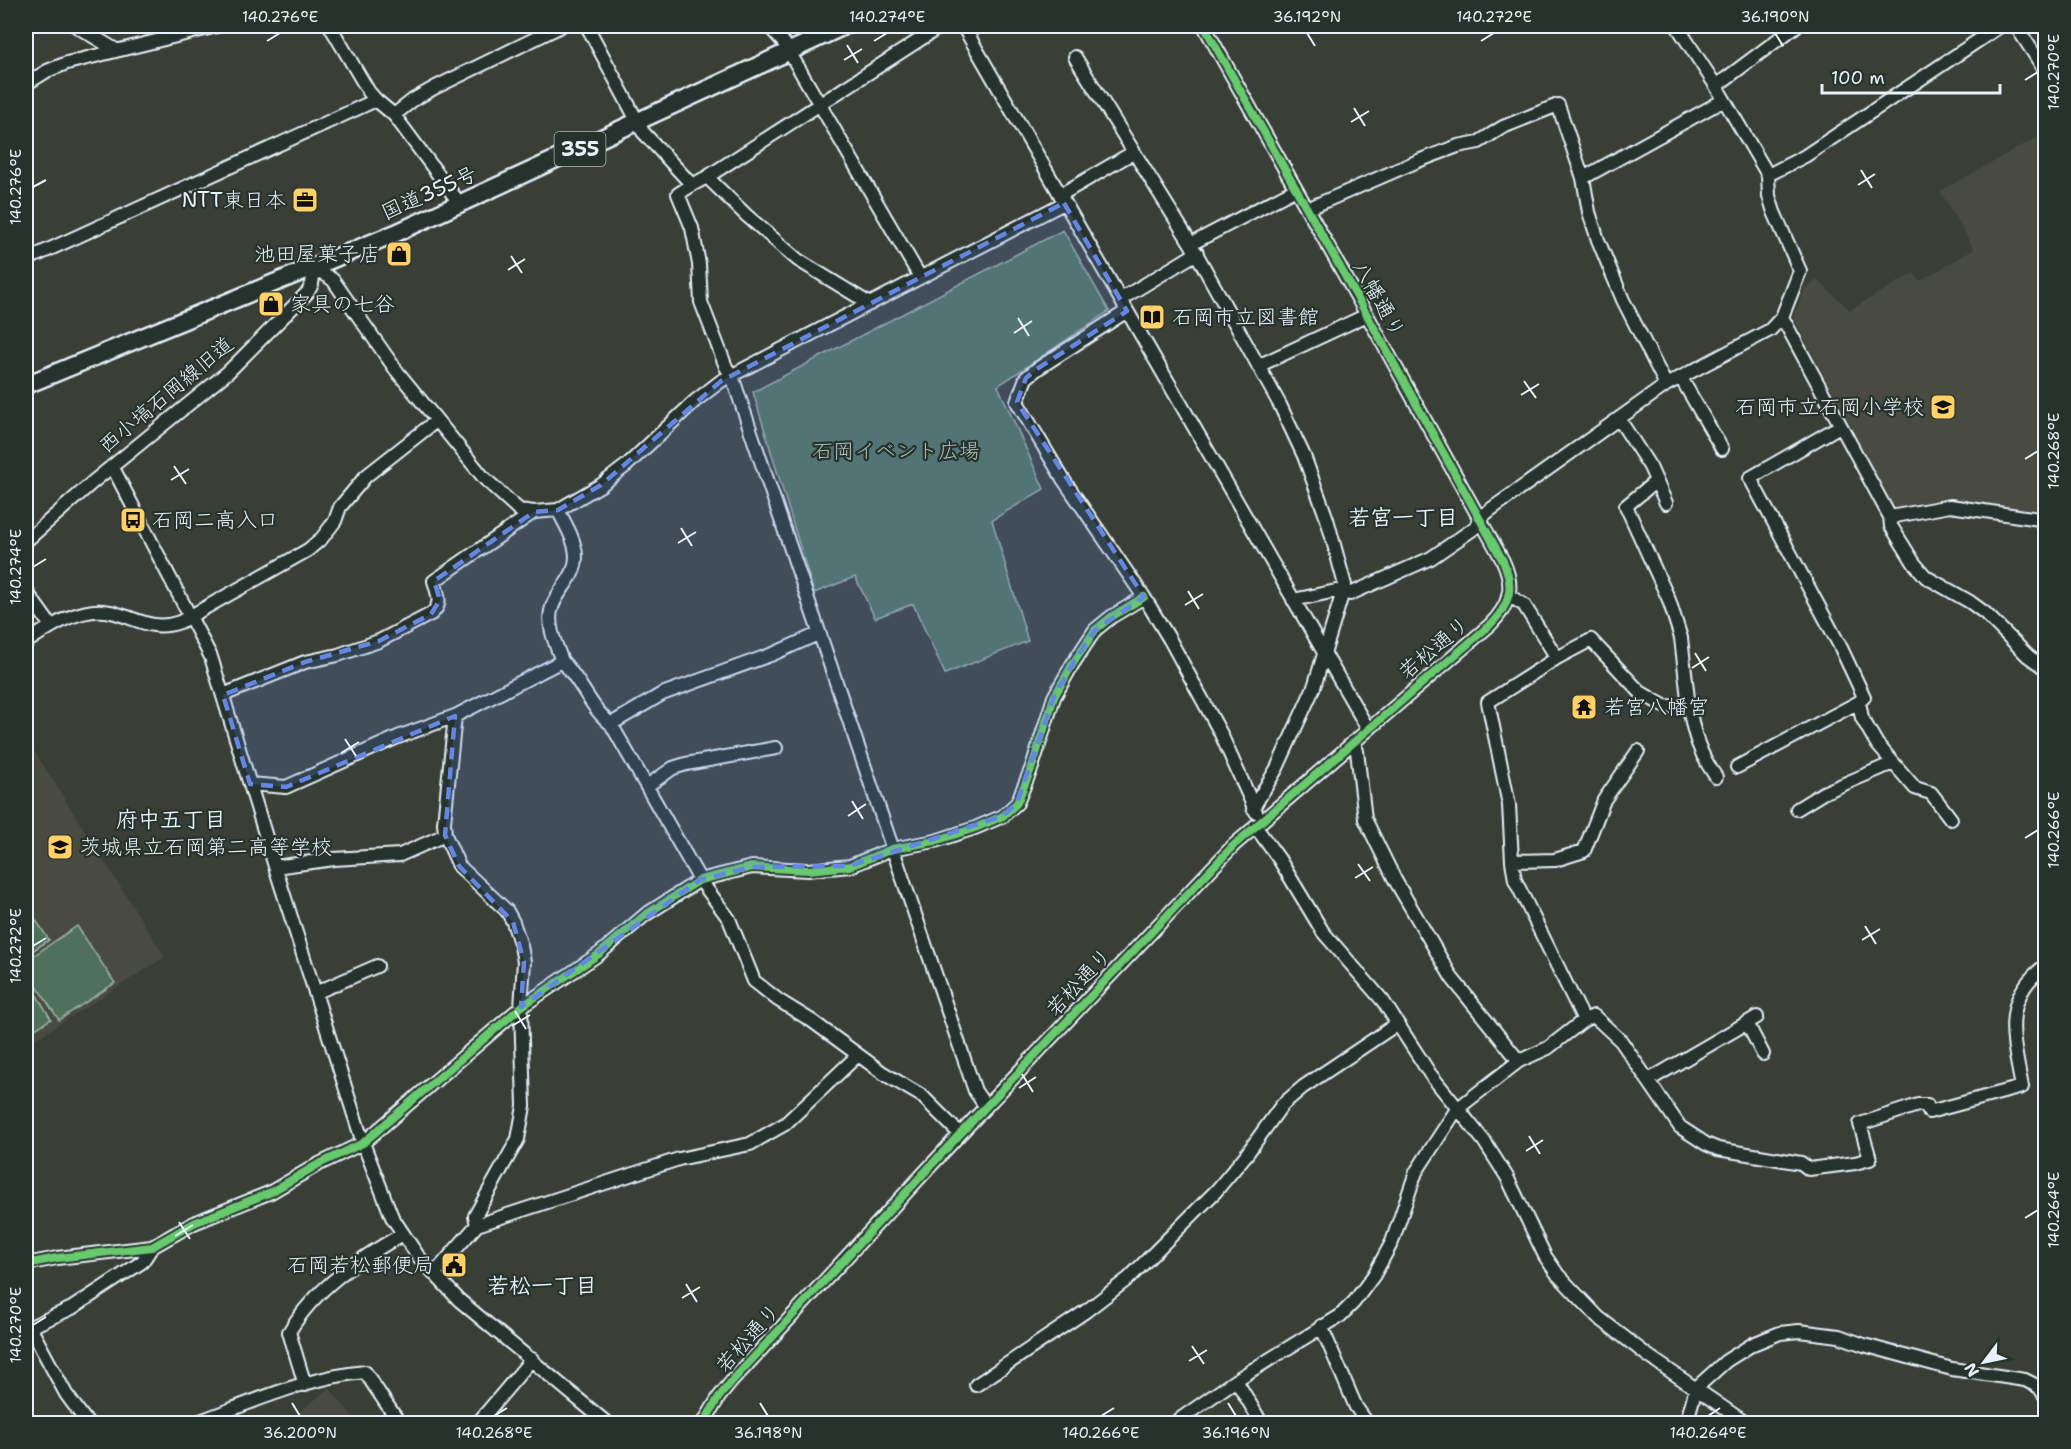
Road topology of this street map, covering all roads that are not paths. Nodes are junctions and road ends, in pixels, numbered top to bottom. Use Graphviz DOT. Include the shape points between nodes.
graph roads {
  1 [pos="76,26"];
  2 [pos="217,26"];
  3 [pos="330,26"];
  4 [pos="561,26"];
  5 [pos="587,26"];
  6 [pos="769,26"];
  7 [pos="844,26"];
  8 [pos="941,26"];
  9 [pos="963,26"];
  10 [pos="1204,26"];
  11 [pos="1677,26"];
  12 [pos="1796,26"];
  13 [pos="2000,26"];
  14 [pos="2016,26"];
  15 [pos="116,50"];
  16 [pos="789,52"];
  17 [pos="1076,57"];
  18 [pos="2046,72"];
  19 [pos="26,84"];
  20 [pos="1716,86"];
  21 [pos="376,100"];
  22 [pos="1724,100"];
  23 [pos="819,104"];
  24 [pos="394,116"];
  25 [pos="637,122"];
  26 [pos="1134,152"];
  27 [pos="1768,176"];
  28 [pos="707,177"];
  29 [pos="1582,178"];
  30 [pos="692,185"];
  31 [pos="1296,189"];
  32 [pos="1062,199"];
  33 [pos="460,204"];
  34 [pos="1307,209"];
  35 [pos="1194,249"];
  36 [pos="26,260"];
  37 [pos="314,267"];
  38 [pos="920,278"];
  39 [pos="870,304"];
  40 [pos="1124,305"];
  41 [pos="1367,315"];
  42 [pos="1782,317"];
  43 [pos="1258,366"];
  44 [pos="732,376"];
  45 [pos="1681,378"];
  46 [pos="26,385"];
  47 [pos="1666,385"];
  48 [pos="1619,419"];
  49 [pos="436,421"];
  50 [pos="1840,426"];
  51 [pos="1722,449"];
  52 [pos="112,466"];
  53 [pos="1656,481"];
  54 [pos="1666,503"];
  55 [pos="558,510"];
  56 [pos="534,512"];
  57 [pos="1890,517"];
  58 [pos="1479,519"];
  59 [pos="2046,520"];
  60 [pos="26,541"];
  61 [pos="26,591"];
  62 [pos="1343,593"];
  63 [pos="1508,595"];
  64 [pos="1144,597"];
  65 [pos="1293,600"];
  66 [pos="191,616"];
  67 [pos="51,626"];
  68 [pos="818,634"];
  69 [pos="28,641"];
  70 [pos="1324,655"];
  71 [pos="1557,658"];
  72 [pos="562,661"];
  73 [pos="2046,669"];
  74 [pos="223,695"];
  75 [pos="1859,702"];
  76 [pos="1689,707"];
  77 [pos="455,716"];
  78 [pos="611,724"];
  79 [pos="1368,729"];
  80 [pos="1353,742"];
  81 [pos="776,748"];
  82 [pos="1638,751"];
  83 [pos="1893,763"];
  84 [pos="1737,767"];
  85 [pos="1716,777"];
  86 [pos="250,784"];
  87 [pos="647,786"];
  88 [pos="1253,808"];
  89 [pos="1797,809"];
  90 [pos="1952,819"];
  91 [pos="1258,824"];
  92 [pos="445,835"];
  93 [pos="892,849"];
  94 [pos="1512,861"];
  95 [pos="275,867"];
  96 [pos="700,880"];
  97 [pos="2046,965"];
  98 [pos="377,966"];
  99 [pos="315,993"];
  100 [pos="521,1007"];
  101 [pos="1584,1020"];
  102 [pos="1397,1024"];
  103 [pos="1764,1054"];
  104 [pos="858,1055"];
  105 [pos="1519,1061"];
  106 [pos="1648,1080"];
  107 [pos="986,1107"];
  108 [pos="1457,1108"];
  109 [pos="960,1134"];
  110 [pos="363,1143"];
  111 [pos="477,1225"];
  112 [pos="403,1234"];
  113 [pos="152,1247"];
  114 [pos="26,1264"];
  115 [pos="434,1274"];
  116 [pos="1321,1326"];
  117 [pos="28,1328"];
  118 [pos="532,1359"];
  119 [pos="1236,1380"];
  120 [pos="305,1385"];
  121 [pos="976,1385"];
  122 [pos="1696,1388"];
  123 [pos="2046,1397"];
  124 [pos="88,1424"];
  125 [pos="192,1424"];
  126 [pos="400,1424"];
  127 [pos="477,1424"];
  128 [pos="608,1424"];
  129 [pos="703,1424"];
  130 [pos="1173,1424"];
  131 [pos="1262,1424"];
  132 [pos="1368,1424"];
  133 [pos="1686,1424"];
  134 [pos="1747,1424"];
  1 -- 15 [label="street"];
  2 -- 15 [label="street"];
  3 -- 21 [label="street"];
  4 -- 24 [label="street" via="434,88"];
  5 -- 25 [label="street"];
  6 -- 16 [label="street"];
  7 -- 16 [label="highway, 国道355号 / 355"];
  8 -- 23 [label="street"];
  9 -- 32 [label="street"];
  10 -- 31 [label="street, 八幡通り"];
  11 -- 20 [label="street"];
  12 -- 20 [label="street"];
  13 -- 27 [label="street"];
  14 -- 18 [label="street"];
  15 -- 19 [label="street" via="67,63"];
  16 -- 23 [label="street"];
  16 -- 25 [label="highway, 国道355号 / 355"];
  17 -- 26 [label="street"];
  20 -- 22 [label="street"];
  21 -- 24 [label="street"];
  21 -- 36 [label="street"];
  22 -- 27 [label="street"];
  22 -- 29 [label="street"];
  23 -- 28 [label="street"];
  23 -- 38 [label="street"];
  24 -- 33 [label="street"];
  25 -- 30 [label="street"];
  25 -- 33 [label="highway, 国道355号 / 355"];
  26 -- 32 [label="street"];
  26 -- 35 [label="street"];
  27 -- 42 [label="street" via="1774,212 1800,271"];
  28 -- 30 [label="street"];
  28 -- 39 [label="street" via="798,260"];
  29 -- 34 [label="street" via="1558,105 1503,127 1479,142 1418,161"];
  29 -- 47 [label="street" via="1598,240"];
  30 -- 44 [label="street" via="678,194 692,228 701,302"];
  31 -- 34 [label="street, 八幡通り"];
  31 -- 35 [label="street"];
  32 -- 38 [label="street"];
  32 -- 40 [label="street"];
  33 -- 37 [label="highway, 国道355号 / 355"];
  34 -- 41 [label="street, 八幡通り"];
  35 -- 40 [label="street"];
  35 -- 43 [label="street"];
  37 -- 46 [label="highway, 国道355号 / 355"];
  37 -- 49 [label="street" via="333,280"];
  37 -- 52 [label="street, 西小塙石岡線旧道" via="308,292 228,372"];
  38 -- 39 [label="street"];
  39 -- 44 [label="street"];
  40 -- 64 [label="street" via="1026,378 1017,402"];
  40 -- 65 [label="street"];
  41 -- 43 [label="street"];
  41 -- 58 [label="street, 八幡通り"];
  42 -- 45 [label="street" via="1770,330"];
  42 -- 50 [label="street"];
  43 -- 62 [label="street" via="1304,456 1327,519 1345,585"];
  44 -- 55 [label="street" via="695,400 627,465"];
  44 -- 68 [label="street"];
  45 -- 47 [label="street"];
  45 -- 51 [label="street"];
  47 -- 48 [label="street"];
  48 -- 53 [label="street"];
  48 -- 58 [label="street"];
  49 -- 56 [label="street" via="504,497 519,510"];
  49 -- 66 [label="street" via="366,476 322,538 308,550"];
  50 -- 57 [label="street"];
  50 -- 75 [label="street" via="1750,478 1841,648 1864,697"];
  52 -- 60 [label="street, 西小塙石岡線旧道"];
  52 -- 66 [label="street"];
  53 -- 54 [label="street"];
  53 -- 76 [label="street" via="1626,506 1681,638"];
  55 -- 56 [label="street"];
  55 -- 72 [label="street" via="576,556 574,570 552,607 553,638"];
  56 -- 74 [label="street" via="434,581 440,600 432,614 379,641 305,662"];
  57 -- 59 [label="street" via="1950,506"];
  57 -- 73 [label="street" via="1891,526 1926,577 1985,613"];
  58 -- 62 [label="street" via="1476,527 1431,558 1350,594"];
  58 -- 63 [label="street, 八幡通り" via="1508,572"];
  61 -- 67 [label="street"];
  62 -- 65 [label="street"];
  62 -- 70 [label="street"];
  63 -- 71 [label="street" via="1524,605"];
  63 -- 79 [label="street, 若松通り" via="1505,607 1490,625"];
  64 -- 88 [label="street" via="1215,722"];
  64 -- 93 [label="street" via="1095,630 1072,665 1054,697 1017,803 1002,816 975,828"];
  65 -- 70 [label="street"];
  66 -- 67 [label="street" via="180,622 149,626 98,611"];
  66 -- 74 [label="street" via="211,657"];
  67 -- 69 [label="street"];
  68 -- 78 [label="street" via="662,694"];
  68 -- 93 [label="street"];
  70 -- 79 [label="street"];
  70 -- 88 [label="street" via="1293,736"];
  71 -- 76 [label="street" via="1591,640 1640,692 1664,706"];
  71 -- 94 [label="street" via="1488,702 1509,805"];
  72 -- 77 [label="street"];
  72 -- 78 [label="street" via="599,714"];
  74 -- 86 [label="street"];
  75 -- 83 [label="street" via="1862,718"];
  75 -- 84 [label="street"];
  76 -- 85 [label="street" via="1695,738"];
  77 -- 86 [label="street" via="286,787"];
  77 -- 92 [label="street"];
  78 -- 87 [label="street"];
  79 -- 80 [label="street, 若松通り"];
  80 -- 91 [label="street, 若松通り"];
  80 -- 105 [label="street" via="1365,819 1383,856 1452,978"];
  81 -- 87 [label="street" via="672,768"];
  82 -- 94 [label="street" via="1604,800 1584,851 1555,860"];
  83 -- 89 [label="street" via="1823,793"];
  83 -- 90 [label="street" via="1916,788 1931,793"];
  86 -- 95 [label="street"];
  87 -- 96 [label="street"];
  88 -- 91 [label="street"];
  91 -- 102 [label="street" via="1323,932 1383,1001"];
  91 -- 107 [label="street, 若松通り"];
  92 -- 95 [label="street" via="400,855"];
  92 -- 100 [label="street" via="459,866 507,911 513,922 524,962"];
  93 -- 96 [label="street" via="850,866 808,870 752,867"];
  93 -- 107 [label="street" via="975,1091"];
  94 -- 101 [label="street" via="1515,880"];
  95 -- 99 [label="street"];
  96 -- 100 [label="street" via="645,915 599,954"];
  96 -- 104 [label="street" via="729,919 754,981"];
  97 -- 106 [label="street" via="2024,985 2012,1017 2022,1086 1929,1112 1927,1105 1918,1105 1860,1124 1870,1159 1809,1168 1801,1163 1718,1149 1680,1127"];
  98 -- 99 [label="street"];
  99 -- 110 [label="street"];
  100 -- 110 [label="street"];
  100 -- 111 [label="street" via="524,1106 518,1139 475,1216"];
  101 -- 105 [label="street" via="1548,1048"];
  101 -- 106 [label="street" via="1594,1016 1606,1026"];
  102 -- 108 [label="street"];
  102 -- 121 [label="street" via="1282,1105 1216,1191 1129,1278"];
  103 -- 106 [label="street" via="1752,1020"];
  104 -- 109 [label="street" via="922,1096"];
  104 -- 111 [label="street" via="785,1124 750,1144 679,1159"];
  105 -- 108 [label="street"];
  107 -- 109 [label="street, 若松通り"];
  108 -- 116 [label="street" via="1416,1172 1392,1242 1374,1275 1340,1316"];
  108 -- 122 [label="street" via="1507,1177 1558,1275 1598,1317"];
  109 -- 129 [label="street, 若松通り" via="732,1382"];
  110 -- 112 [label="street" via="382,1195"];
  110 -- 113 [label="street" via="271,1192 194,1223"];
  111 -- 115 [label="street"];
  112 -- 115 [label="street"];
  112 -- 120 [label="street" via="366,1255 299,1316 289,1332"];
  113 -- 114 [label="street"];
  113 -- 117 [label="street" via="142,1262 72,1308"];
  115 -- 118 [label="street" via="459,1300"];
  116 -- 119 [label="street"];
  116 -- 132 [label="street" via="1356,1407"];
  117 -- 124 [label="street"];
  118 -- 127 [label="street"];
  118 -- 128 [label="street"];
  119 -- 130 [label="street"];
  119 -- 131 [label="street"];
  120 -- 125 [label="street"];
  120 -- 126 [label="street" via="340,1374 365,1372"];
  122 -- 123 [label="street" via="1726,1361 1753,1344 1780,1333 1799,1331 1839,1336 1952,1369 2025,1380 2039,1387"];
  122 -- 133 [label="street"];
  122 -- 134 [label="street"];
}
